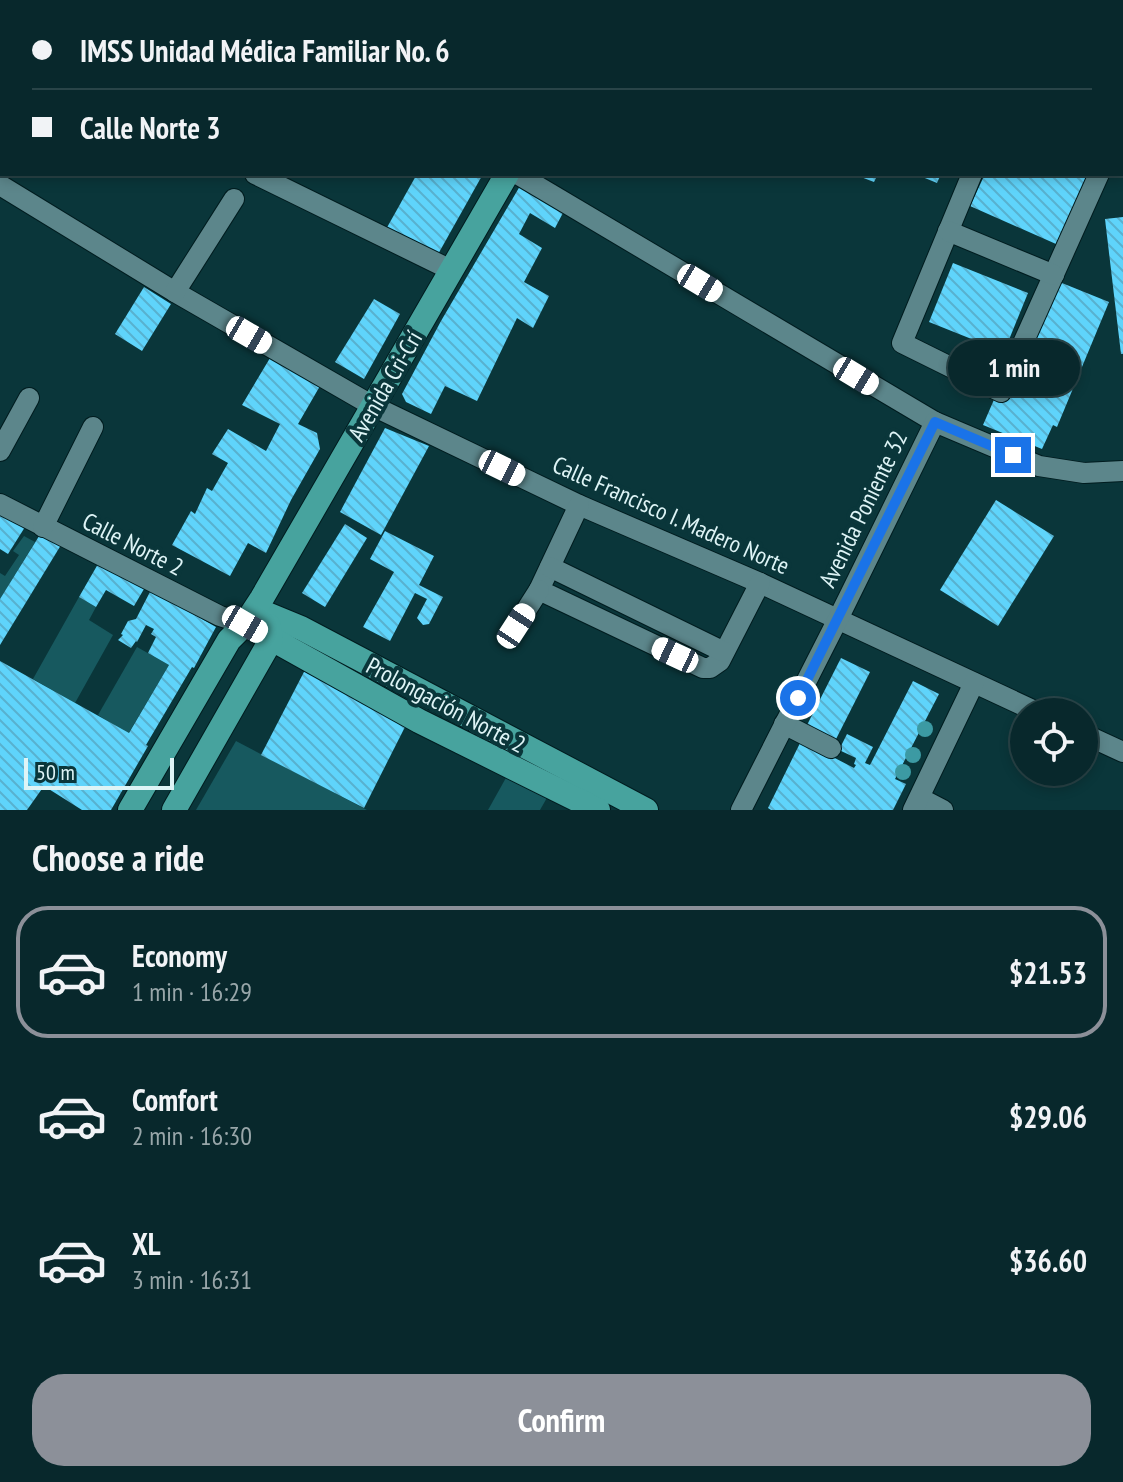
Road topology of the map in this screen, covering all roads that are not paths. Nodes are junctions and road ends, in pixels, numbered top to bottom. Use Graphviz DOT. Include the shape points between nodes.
graph roads {
  1 [pos="259,176"];
  2 [pos="506,176"];
  3 [pos="520,176"];
  4 [pos="971,176"];
  5 [pos="1098,176"];
  6 [pos="0,185"];
  7 [pos="234,199"];
  8 [pos="948,231"];
  9 [pos="451,270"];
  10 [pos="1054,275"];
  11 [pos="175,292"];
  12 [pos="29,398"];
  13 [pos="373,406"];
  14 [pos="935,422"];
  15 [pos="93,427"];
  16 [pos="0,451"];
  17 [pos="1123,471"];
  18 [pos="0,504"];
  19 [pos="579,505"];
  20 [pos="43,527"];
  21 [pos="550,567"];
  22 [pos="760,583"];
  23 [pos="539,590"];
  24 [pos="265,606"];
  25 [pos="838,619"];
  26 [pos="245,624"];
  27 [pos="516,626"];
  28 [pos="271,640"];
  29 [pos="724,652"];
  30 [pos="974,683"];
  31 [pos="1010,700"];
  32 [pos="784,724"];
  33 [pos="1098,740"];
  34 [pos="831,748"];
  35 [pos="1123,752"];
  36 [pos="916,804"];
  37 [pos="633,807"];
  38 [pos="130,810"];
  39 [pos="174,810"];
  40 [pos="598,810"];
  41 [pos="741,810"];
  42 [pos="943,810"];
  1 -- 9 [label="street"];
  2 -- 9 [label="main road, Avenida Cri-Crí"];
  3 -- 14 [label="street"];
  4 -- 8 [label="street"];
  5 -- 10 [label="street"];
  6 -- 11 [label="street, Calle Francisco I. Madero Norte"];
  7 -- 11 [label="street"];
  8 -- 10 [label="street"];
  8 -- 10 [label="street" via="902,343 1001,392"];
  9 -- 13 [label="main road, Avenida Cri-Crí"];
  11 -- 13 [label="street, Calle Francisco I. Madero Norte"];
  12 -- 16 [label="street"];
  13 -- 19 [label="street, Calle Francisco I. Madero Norte"];
  13 -- 24 [label="main road, Avenida Cri-Crí"];
  14 -- 17 [label="street" via="1039,466 1084,473"];
  14 -- 25 [label="street, Avenida Poniente 32"];
  15 -- 20 [label="street"];
  18 -- 20 [label="street, Calle Norte 2"];
  19 -- 21 [label="street"];
  19 -- 22 [label="street, Calle Francisco I. Madero Norte"];
  20 -- 26 [label="street, Calle Norte 2"];
  21 -- 23 [label="street"];
  21 -- 29 [label="street"];
  22 -- 25 [label="street, Calle Francisco I. Madero Norte"];
  22 -- 29 [label="street"];
  23 -- 27 [label="street"];
  23 -- 29 [label="street" via="703,668 715,666"];
  24 -- 26 [label="main road"];
  24 -- 28 [label="main road"];
  24 -- 37 [label="main road, Prolongación Norte 2"];
  25 -- 30 [label="street, Calle Francisco I. Madero Norte"];
  25 -- 32 [label="street, Avenida Poniente 32"];
  26 -- 28 [label="main road, Prolongación Norte 2"];
  26 -- 38 [label="main road" via="229,640"];
  28 -- 39 [label="main road"];
  28 -- 40 [label="main road, Prolongación Norte 2"];
  30 -- 31 [label="street, Calle Francisco I. Madero Norte"];
  30 -- 36 [label="street"];
  32 -- 34 [label="street"];
  32 -- 41 [label="street, Avenida Poniente 32"];
  33 -- 35 [label="street"];
  36 -- 42 [label="street"];
}
